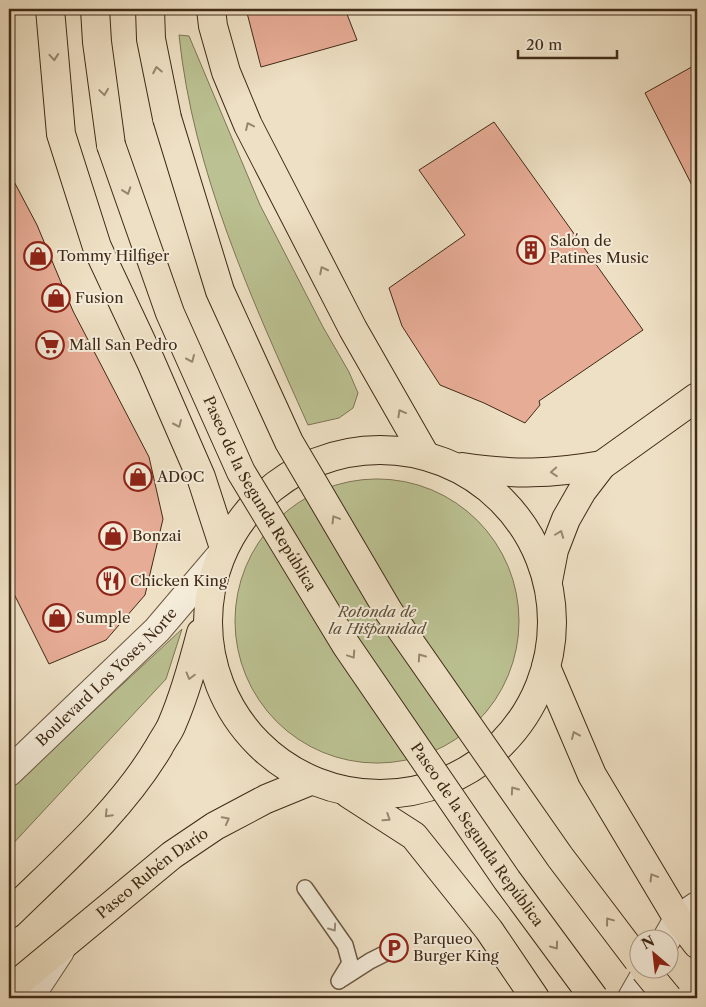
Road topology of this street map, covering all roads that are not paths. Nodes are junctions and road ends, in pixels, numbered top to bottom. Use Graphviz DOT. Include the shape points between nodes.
graph roads {
  1 [pos="50,9"];
  2 [pos="95,9"];
  3 [pos="150,9"];
  4 [pos="211,9"];
  5 [pos="697,397"];
  6 [pos="425,455"];
  7 [pos="602,465"];
  8 [pos="454,466"];
  9 [pos="222,552"];
  10 [pos="548,581"];
  11 [pos="206,612"];
  12 [pos="546,667"];
  13 [pos="9,772"];
  14 [pos="310,781"];
  15 [pos="346,792"];
  16 [pos="305,888"];
  17 [pos="9,914"];
  18 [pos="680,921"];
  19 [pos="65,944"];
  20 [pos="697,944"];
  21 [pos="628,947"];
  22 [pos="388,952"];
  23 [pos="642,980"];
  24 [pos="654,980"];
  25 [pos="9,990"];
  26 [pos="30,998"];
  27 [pos="535,998"];
  28 [pos="594,998"];
  29 [pos="632,998"];
  30 [pos="668,998"];
  1 -- 9 [label="highway, one-way" via="61,134 97,246 201,477"];
  2 -- 28 [label="highway, Paseo de la Segunda República, one-way, bridge" via="111,145 170,313 241,472 346,645 507,880"];
  21 -- 3 [label="highway, one-way, bridge" via="560,857 389,612 289,442 220,291 167,118 151,39"];
  6 -- 4 [label="highway, one-way" via="353,328 248,125 226,72"];
  5 -- 7 [label="highway"];
  6 -- 8 [label="highway"];
  6 -- 9 [label="highway" via="378,450 330,457 287,477 250,508"];
  7 -- 8 [label="highway, one-way" via="528,474"];
  10 -- 7 [label="highway, one-way" via="554,550 566,519"];
  8 -- 10 [label="highway" via="487,486 514,513 535,545"];
  9 -- 11 [label="highway"];
  9 -- 13 [label="street, Boulevard Los Yoses Norte" via="157,630"];
  10 -- 12 [label="highway" via="552,638"];
  11 -- 14 [label="highway" via="211,665 232,713 266,754"];
  11 -- 17 [label="highway, one-way" via="188,683 172,725 149,763 125,796"];
  12 -- 15 [label="highway" via="533,701 513,732 486,758 455,778 420,790 383,795"];
  18 -- 12 [label="highway, one-way" via="592,775"];
  14 -- 15 [label="highway"];
  19 -- 14 [label="highway, Paseo Rubén Darío, one-way" via="172,855 215,826 266,799"];
  15 -- 27 [label="highway, one-way" via="414,836 488,930"];
  16 -- 22 [label="lane, one-way" via="345,945 350,963 339,981"];
  18 -- 20 [label="highway"];
  19 -- 25 [label="highway, Paseo Rubén Darío"];
  19 -- 26 [label="street"];
  23 -- 29 [label="street"];
  24 -- 30 [label="highway, bridge"];
}
